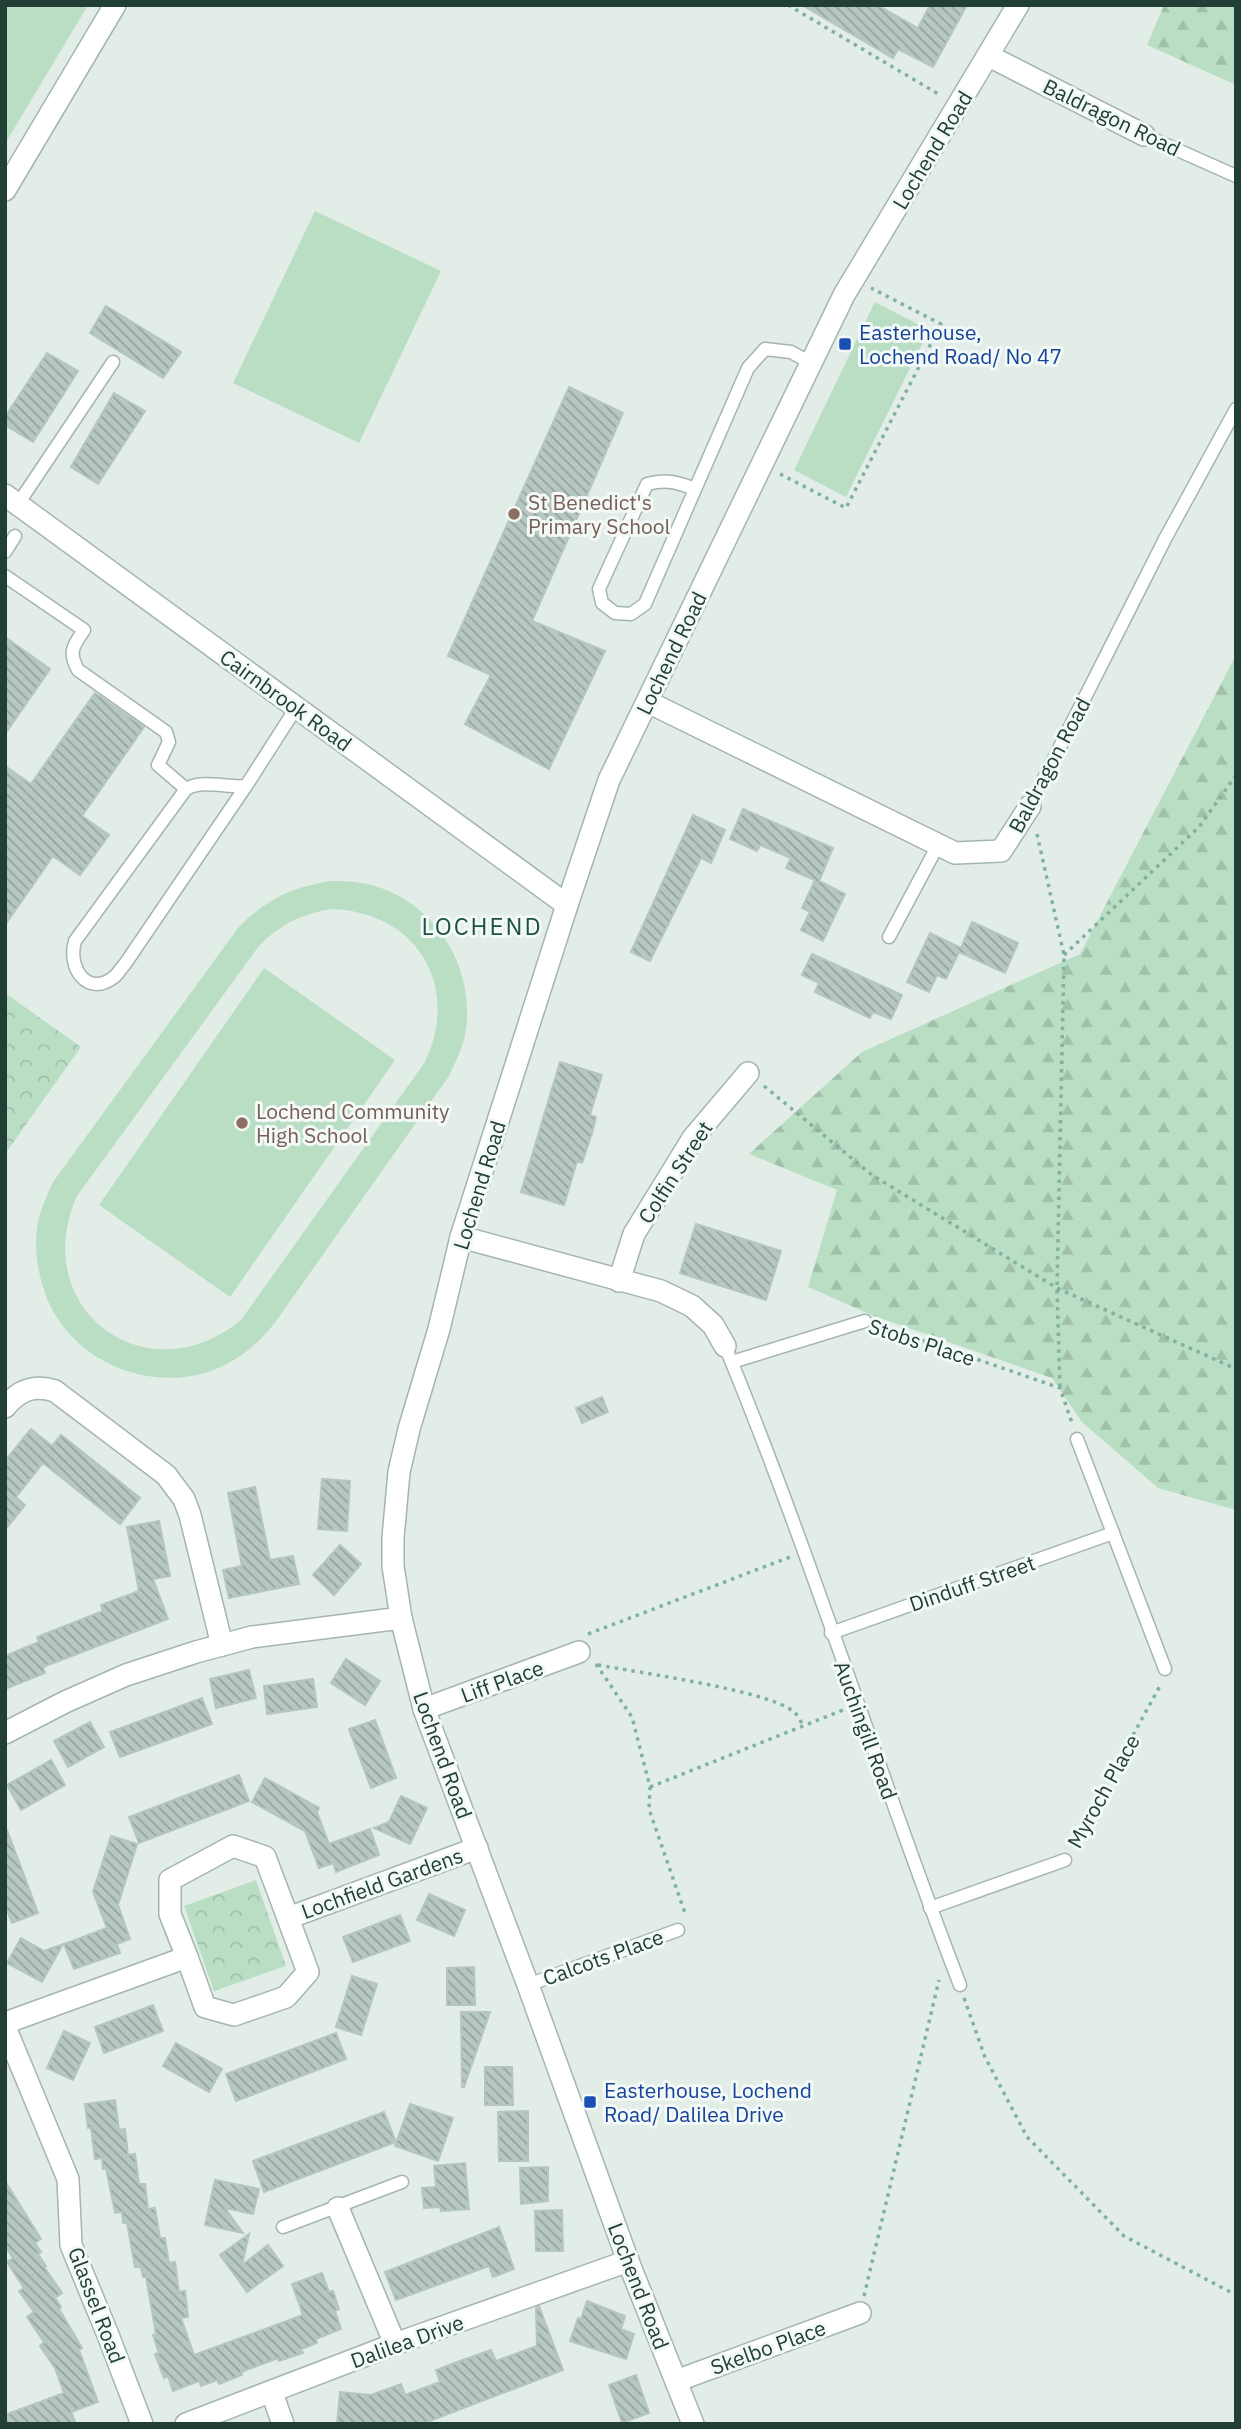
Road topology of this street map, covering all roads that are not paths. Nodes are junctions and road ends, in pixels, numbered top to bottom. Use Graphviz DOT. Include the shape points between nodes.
graph roads {
  1 [pos="115,5"];
  2 [pos="1018,5"];
  3 [pos="989,56"];
  4 [pos="1144,135"];
  5 [pos="1236,176"];
  6 [pos="5,190"];
  7 [pos="113,362"];
  8 [pos="811,363"];
  9 [pos="1236,408"];
  10 [pos="695,489"];
  11 [pos="11,500"];
  12 [pos="15,536"];
  13 [pos="5,552"];
  14 [pos="5,576"];
  15 [pos="648,702"];
  16 [pos="296,708"];
  17 [pos="246,786"];
  18 [pos="186,789"];
  19 [pos="1030,806"];
  20 [pos="938,845"];
  21 [pos="567,905"];
  22 [pos="889,937"];
  23 [pos="748,1073"];
  24 [pos="461,1237"];
  25 [pos="619,1281"];
  26 [pos="865,1321"];
  27 [pos="729,1354"];
  28 [pos="5,1407"];
  29 [pos="1077,1438"];
  30 [pos="1113,1533"];
  31 [pos="401,1618"];
  32 [pos="831,1633"];
  33 [pos="222,1645"];
  34 [pos="579,1652"];
  35 [pos="1165,1669"];
  36 [pos="424,1709"];
  37 [pos="5,1733"];
  38 [pos="477,1849"];
  39 [pos="1065,1860"];
  40 [pos="930,1908"];
  41 [pos="288,1918"];
  42 [pos="678,1930"];
  43 [pos="187,1957"];
  44 [pos="528,1985"];
  45 [pos="960,1985"];
  46 [pos="5,2025"];
  47 [pos="402,2182"];
  48 [pos="338,2208"];
  49 [pos="283,2227"];
  50 [pos="628,2261"];
  51 [pos="860,2313"];
  52 [pos="395,2344"];
  53 [pos="676,2381"];
  54 [pos="272,2393"];
  55 [pos="142,2424"];
  56 [pos="187,2424"];
  57 [pos="283,2424"];
  58 [pos="693,2424"];
  1 -- 6 [label="street"];
  2 -- 3 [label="street, Lochend Road"];
  3 -- 4 [label="street, Baldragon Road"];
  3 -- 8 [label="street, Lochend Road" via="854,279"];
  4 -- 5 [label="lane, Baldragon Road"];
  7 -- 11 [label="lane"];
  8 -- 10 [label="lane" via="791,352 765,349 748,368"];
  8 -- 15 [label="street, Lochend Road"];
  9 -- 19 [label="lane, Baldragon Road"];
  10 -- 10 [label="lane" via="645,604 631,614 615,613 602,603 599,589 647,484 674,481"];
  11 -- 16 [label="street, Cairnbrook Road"];
  12 -- 13 [label="lane"];
  14 -- 18 [label="lane" via="84,630 73,645 72,659 79,670 166,732 169,743 158,765"];
  15 -- 20 [label="street, Baldragon Road"];
  15 -- 21 [label="street, Lochend Road" via="610,780"];
  16 -- 17 [label="lane"];
  16 -- 21 [label="street, Cairnbrook Road"];
  17 -- 18 [label="lane" via="192,785"];
  17 -- 18 [label="lane" via="125,964 113,978 99,984 86,981 74,968 71,953 75,941"];
  19 -- 20 [label="street, Baldragon Road" via="1001,851 955,853"];
  20 -- 22 [label="lane"];
  21 -- 24 [label="street, Lochend Road"];
  23 -- 25 [label="street, Colfin Street" via="693,1138 634,1234"];
  24 -- 25 [label="street, Auchingill Road"];
  24 -- 31 [label="street, Lochend Road" via="399,1472 393,1566"];
  25 -- 27 [label="street, Auchingill Road" via="661,1291 692,1306 713,1325"];
  26 -- 27 [label="lane, Stobs Place"];
  27 -- 32 [label="lane, Auchingill Road" via="806,1552"];
  28 -- 33 [label="street" via="22,1391 45,1387 55,1391 166,1475 190,1515"];
  29 -- 30 [label="lane"];
  30 -- 32 [label="lane, Dinduff Street"];
  30 -- 35 [label="lane"];
  31 -- 33 [label="street"];
  31 -- 36 [label="street, Lochend Road"];
  32 -- 40 [label="lane, Auchingill Road"];
  33 -- 37 [label="street" via="126,1675"];
  34 -- 36 [label="street, Liff Place"];
  36 -- 38 [label="street, Lochend Road"];
  38 -- 41 [label="street, Lochfield Gardens"];
  38 -- 44 [label="street, Lochend Road"];
  39 -- 40 [label="lane, Myroch Place"];
  40 -- 45 [label="lane, Auchingill Road"];
  41 -- 43 [label="street, Lochfield Gardens" via="308,1972 286,1997 234,2015 205,2007"];
  41 -- 43 [label="street, Lochfield Gardens" via="265,1857 233,1846 170,1880 170,1913"];
  42 -- 44 [label="lane, Calcots Place"];
  43 -- 46 [label="street"];
  44 -- 50 [label="street, Lochend Road"];
  46 -- 55 [label="street, Glassel Road" via="68,2179 71,2245"];
  47 -- 48 [label="lane"];
  48 -- 49 [label="lane"];
  48 -- 52 [label="street"];
  50 -- 52 [label="street, Dalilea Drive"];
  50 -- 53 [label="street, Lochend Road"];
  51 -- 53 [label="street, Skelbo Place"];
  52 -- 54 [label="street, Dalilea Drive"];
  53 -- 58 [label="street, Lochend Road"];
  54 -- 56 [label="street, Dalilea Drive"];
  54 -- 57 [label="street"];
}
